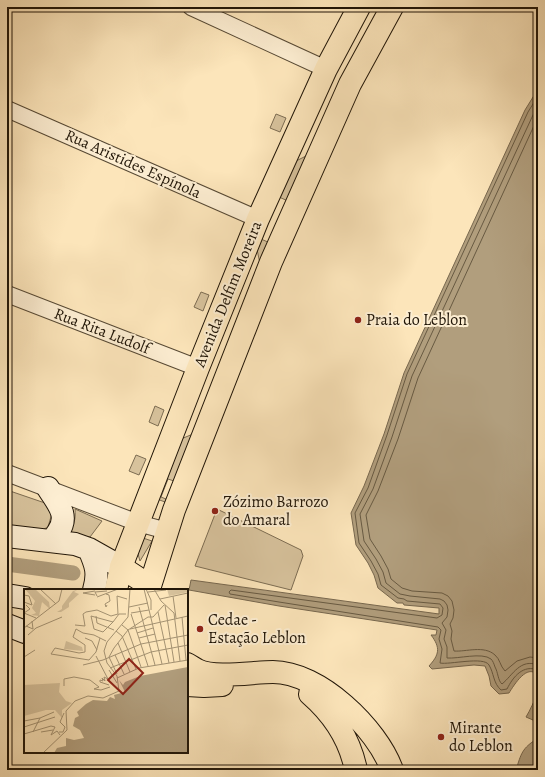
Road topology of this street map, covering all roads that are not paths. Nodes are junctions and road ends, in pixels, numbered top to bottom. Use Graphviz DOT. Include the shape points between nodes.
graph roads {
  1 [pos="192,7"];
  2 [pos="359,7"];
  3 [pos="392,7"];
  4 [pos="326,69"];
  5 [pos="7,109"];
  6 [pos="258,219"];
  7 [pos="7,294"];
  8 [pos="198,368"];
  9 [pos="7,473"];
  10 [pos="48,488"];
  11 [pos="138,523"];
  12 [pos="166,531"];
  13 [pos="7,536"];
  14 [pos="49,541"];
  15 [pos="89,549"];
  16 [pos="121,567"];
  17 [pos="150,588"];
  18 [pos="94,589"];
  19 [pos="116,589"];
  20 [pos="7,596"];
  21 [pos="24,598"];
  22 [pos="7,625"];
  23 [pos="24,632"];
  24 [pos="188,665"];
  25 [pos="188,684"];
  26 [pos="356,770"];
  27 [pos="392,770"];
  1 -- 4 [label="street"];
  2 -- 4 [label="main road, Avenida Delfim Moreira"];
  3 -- 12 [label="main road, Avenida Delfim Moreira" via="350,84 271,262"];
  4 -- 6 [label="main road, Avenida Delfim Moreira"];
  5 -- 6 [label="street, Rua Aristides Espínola"];
  6 -- 8 [label="main road, Avenida Delfim Moreira"];
  7 -- 8 [label="street, Rua Rita Ludolf"];
  8 -- 11 [label="main road, Avenida Delfim Moreira"];
  9 -- 10 [label="street"];
  10 -- 11 [label="street"];
  10 -- 14 [label="main road" via="64,520 56,536"];
  11 -- 12 [label="street"];
  11 -- 16 [label="main road, Avenida Delfim Moreira"];
  12 -- 17 [label="main road, Avenida Delfim Moreira"];
  13 -- 14 [label="main road"];
  14 -- 15 [label="main road" via="75,544"];
  15 -- 16 [label="main road"];
  15 -- 18 [label="main road" via="97,568"];
  16 -- 17 [label="main road"];
  16 -- 19 [label="main road, Avenida Delfim Moreira"];
  20 -- 21 [label="main road"];
  22 -- 23 [label="main road"];
  24 -- 27 [label="main road" via="198,671 214,674 274,672 295,675 316,685 356,716 375,738"];
  25 -- 26 [label="main road" via="204,686 276,682 308,693 331,716 345,737"];
}
